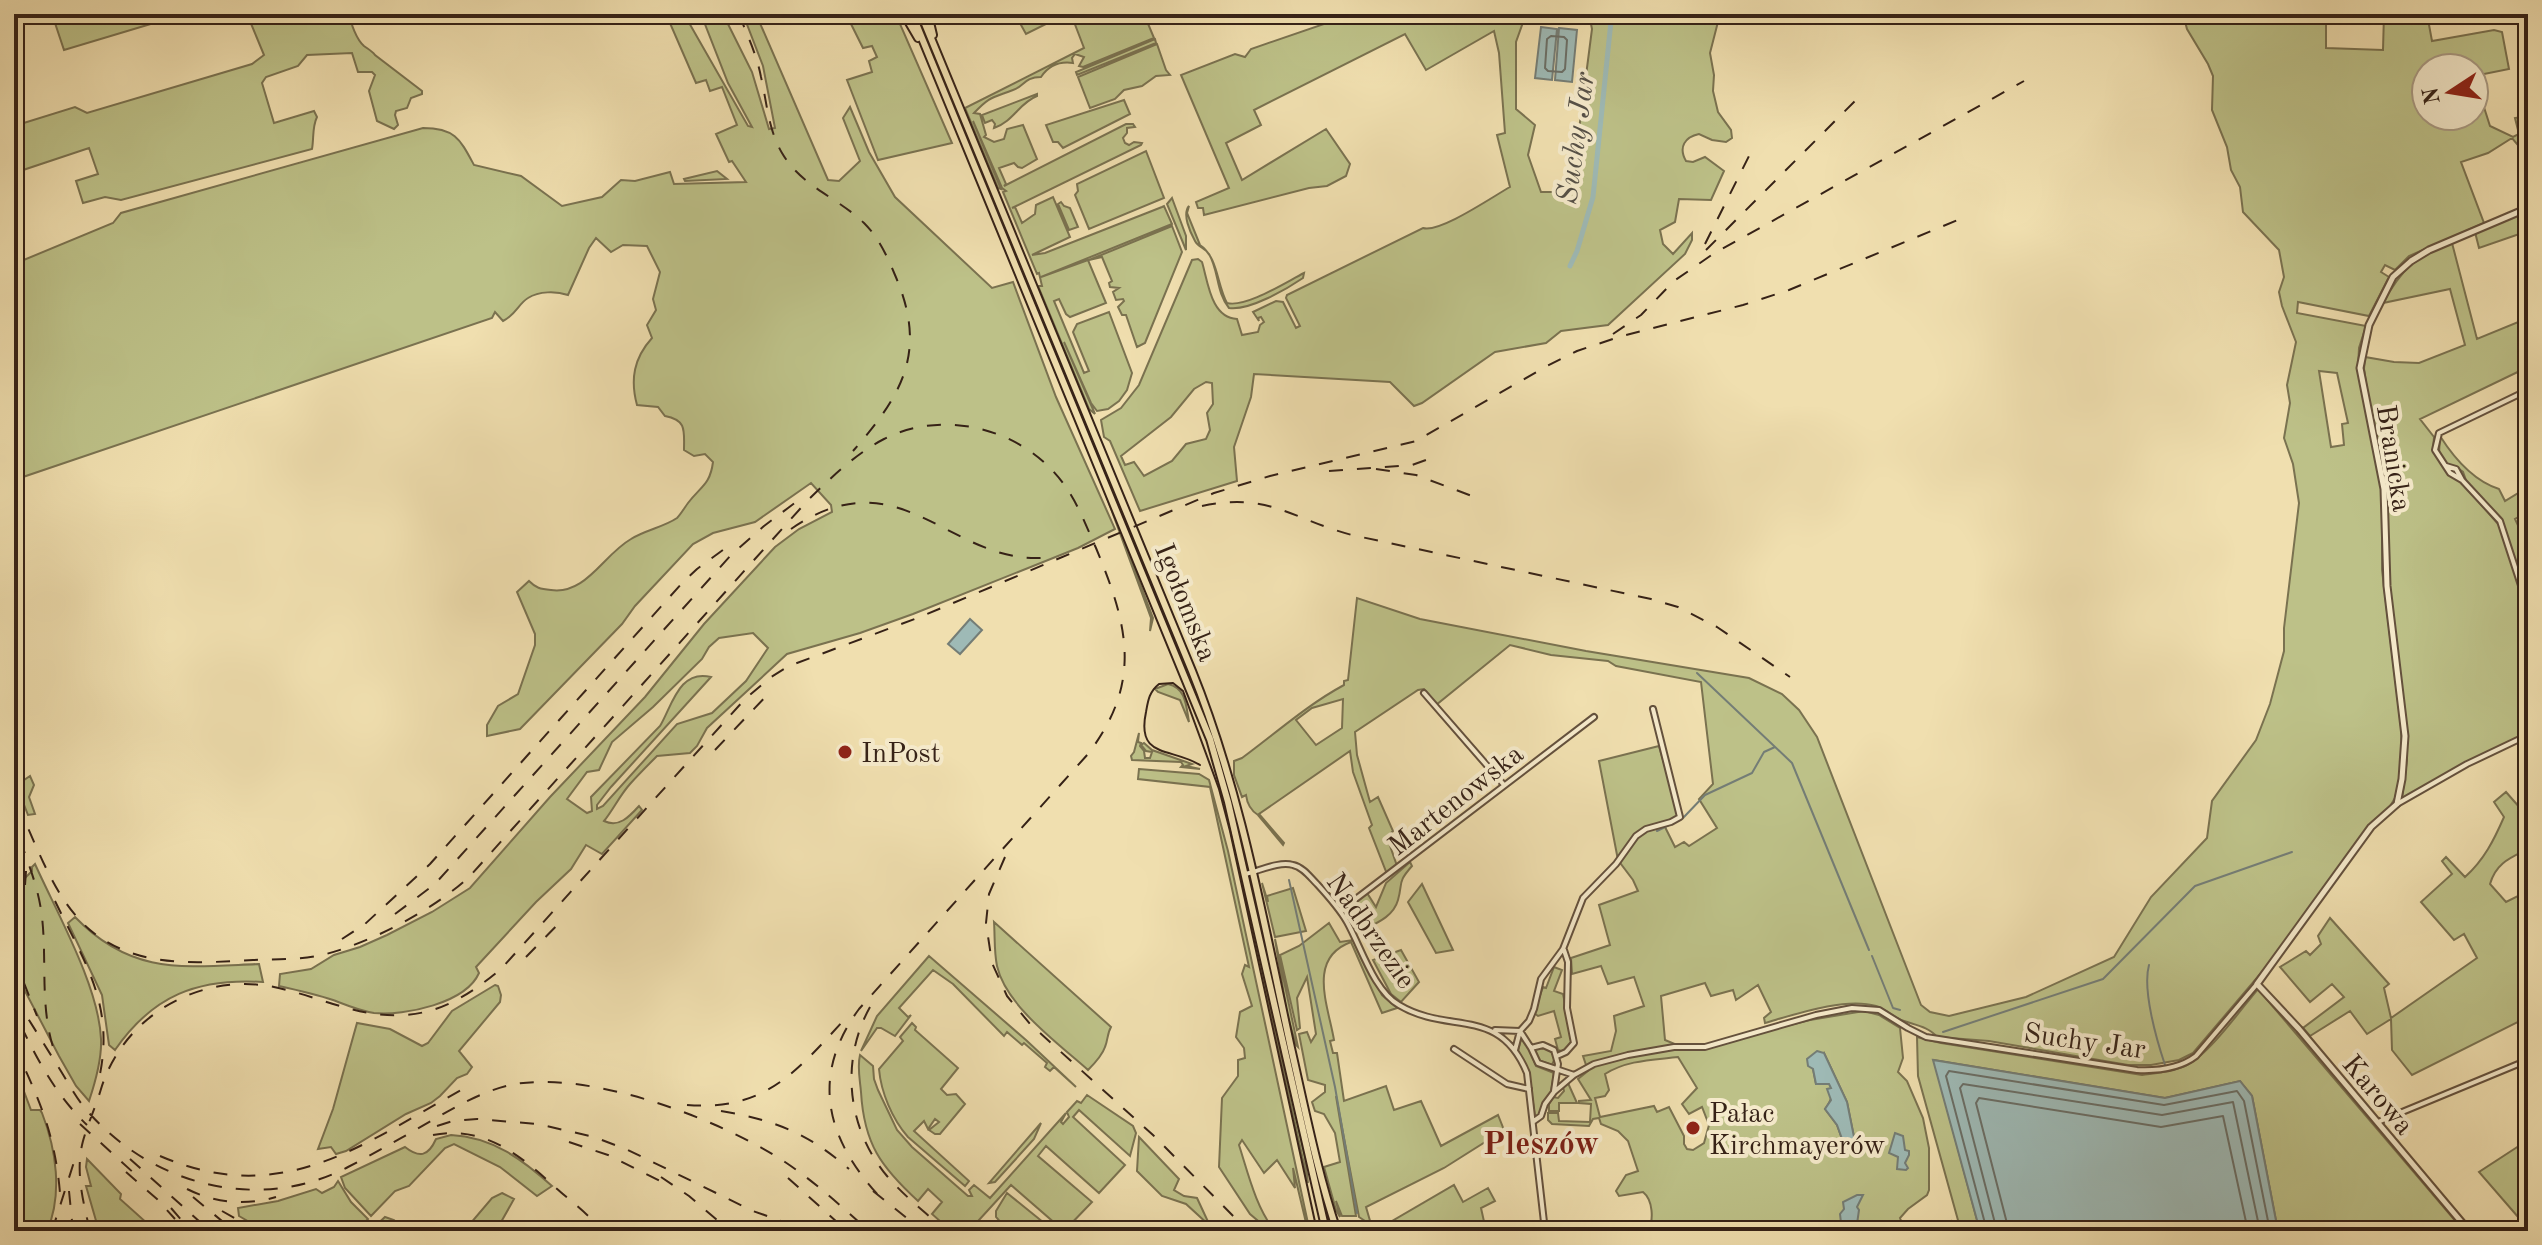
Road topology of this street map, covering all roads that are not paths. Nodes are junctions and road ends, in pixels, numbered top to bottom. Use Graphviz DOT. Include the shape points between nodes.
graph roads {
  1 [pos="904,14"];
  2 [pos="912,14"];
  3 [pos="921,14"];
  4 [pos="928,14"];
  5 [pos="2527,14"];
  6 [pos="2527,23"];
  7 [pos="2528,49"];
  8 [pos="938,67"];
  9 [pos="2528,208"];
  10 [pos="2528,390"];
  11 [pos="1100,459"];
  12 [pos="2528,607"];
  13 [pos="1424,693"];
  14 [pos="1653,709"];
  15 [pos="1594,717"];
  16 [pos="2528,735"];
  17 [pos="1504,785"];
  18 [pos="2397,804"];
  19 [pos="1254,872"];
  20 [pos="1245,874"];
  21 [pos="1340,911"];
  22 [pos="1563,949"];
  23 [pos="2257,984"];
  24 [pos="1493,1030"];
  25 [pos="1520,1031"];
  26 [pos="1531,1048"];
  27 [pos="1454,1049"];
  28 [pos="1515,1050"];
  29 [pos="1557,1056"];
  30 [pos="2528,1060"];
  31 [pos="1557,1070"];
  32 [pos="1574,1075"];
  33 [pos="1529,1089"];
  34 [pos="1554,1092"];
  35 [pos="1534,1121"];
  36 [pos="2378,1122"];
  37 [pos="1326,1231"];
  38 [pos="1337,1231"];
  39 [pos="1545,1231"];
  40 [pos="2469,1231"];
  1 -- 8 [label="main road"];
  2 -- 8 [label="main road, Igołomska"];
  3 -- 8 [label="main road, Igołomska"];
  4 -- 8 [label="main road"];
  5 -- 6 [label="street"];
  6 -- 7 [label="street"];
  8 -- 11 [label="main road, Igołomska"];
  9 -- 18 [label="street, Branicka" via="2429,250 2393,277 2375,310 2362,353 2360,368 2384,489 2387,586 2405,736"];
  10 -- 12 [label="street" via="2439,433 2435,450 2450,473 2500,521"];
  11 -- 19 [label="main road, Igołomska" via="1209,716"];
  11 -- 20 [label="main road, Igołomska" via="1204,722"];
  13 -- 17 [label="street"];
  14 -- 22 [label="street" via="1680,817 1646,829 1631,842 1583,898"];
  15 -- 17 [label="street, Martenowska"];
  16 -- 18 [label="street, Suchy Jar"];
  17 -- 21 [label="street, Martenowska"];
  18 -- 23 [label="street, Suchy Jar" via="2371,827"];
  19 -- 20 [label="street, Nadbrzezie"];
  19 -- 21 [label="street, Nadbrzezie" via="1298,866"];
  19 -- 38 [label="main road, Igołomska" via="1315,1154"];
  20 -- 37 [label="main road, Igołomska"];
  21 -- 24 [label="street, Nadbrzezie" via="1393,1001"];
  22 -- 25 [label="street" via="1541,979 1534,1009"];
  22 -- 29 [label="street" via="1574,1043"];
  23 -- 32 [label="street, Suchy Jar" via="2196,1056 2159,1070 1926,1037 1879,1010 1862,1008 1785,1022 1705,1047 1628,1055"];
  23 -- 36 [label="street, Karowa"];
  24 -- 25 [label="street"];
  24 -- 28 [label="street, Nadbrzezie"];
  25 -- 26 [label="street"];
  25 -- 28 [label="street"];
  26 -- 29 [label="street" via="1549,1046"];
  26 -- 31 [label="street" via="1538,1063"];
  27 -- 33 [label="street" via="1507,1084"];
  28 -- 33 [label="street, Nadbrzezie"];
  29 -- 31 [label="street"];
  30 -- 36 [label="street"];
  31 -- 32 [label="street"];
  31 -- 34 [label="street"];
  32 -- 34 [label="street, Suchy Jar"];
  33 -- 35 [label="street, Nadbrzezie"];
  34 -- 35 [label="street, Suchy Jar"];
  35 -- 39 [label="street, Nadbrzezie"];
  36 -- 40 [label="street, Karowa"];
}
